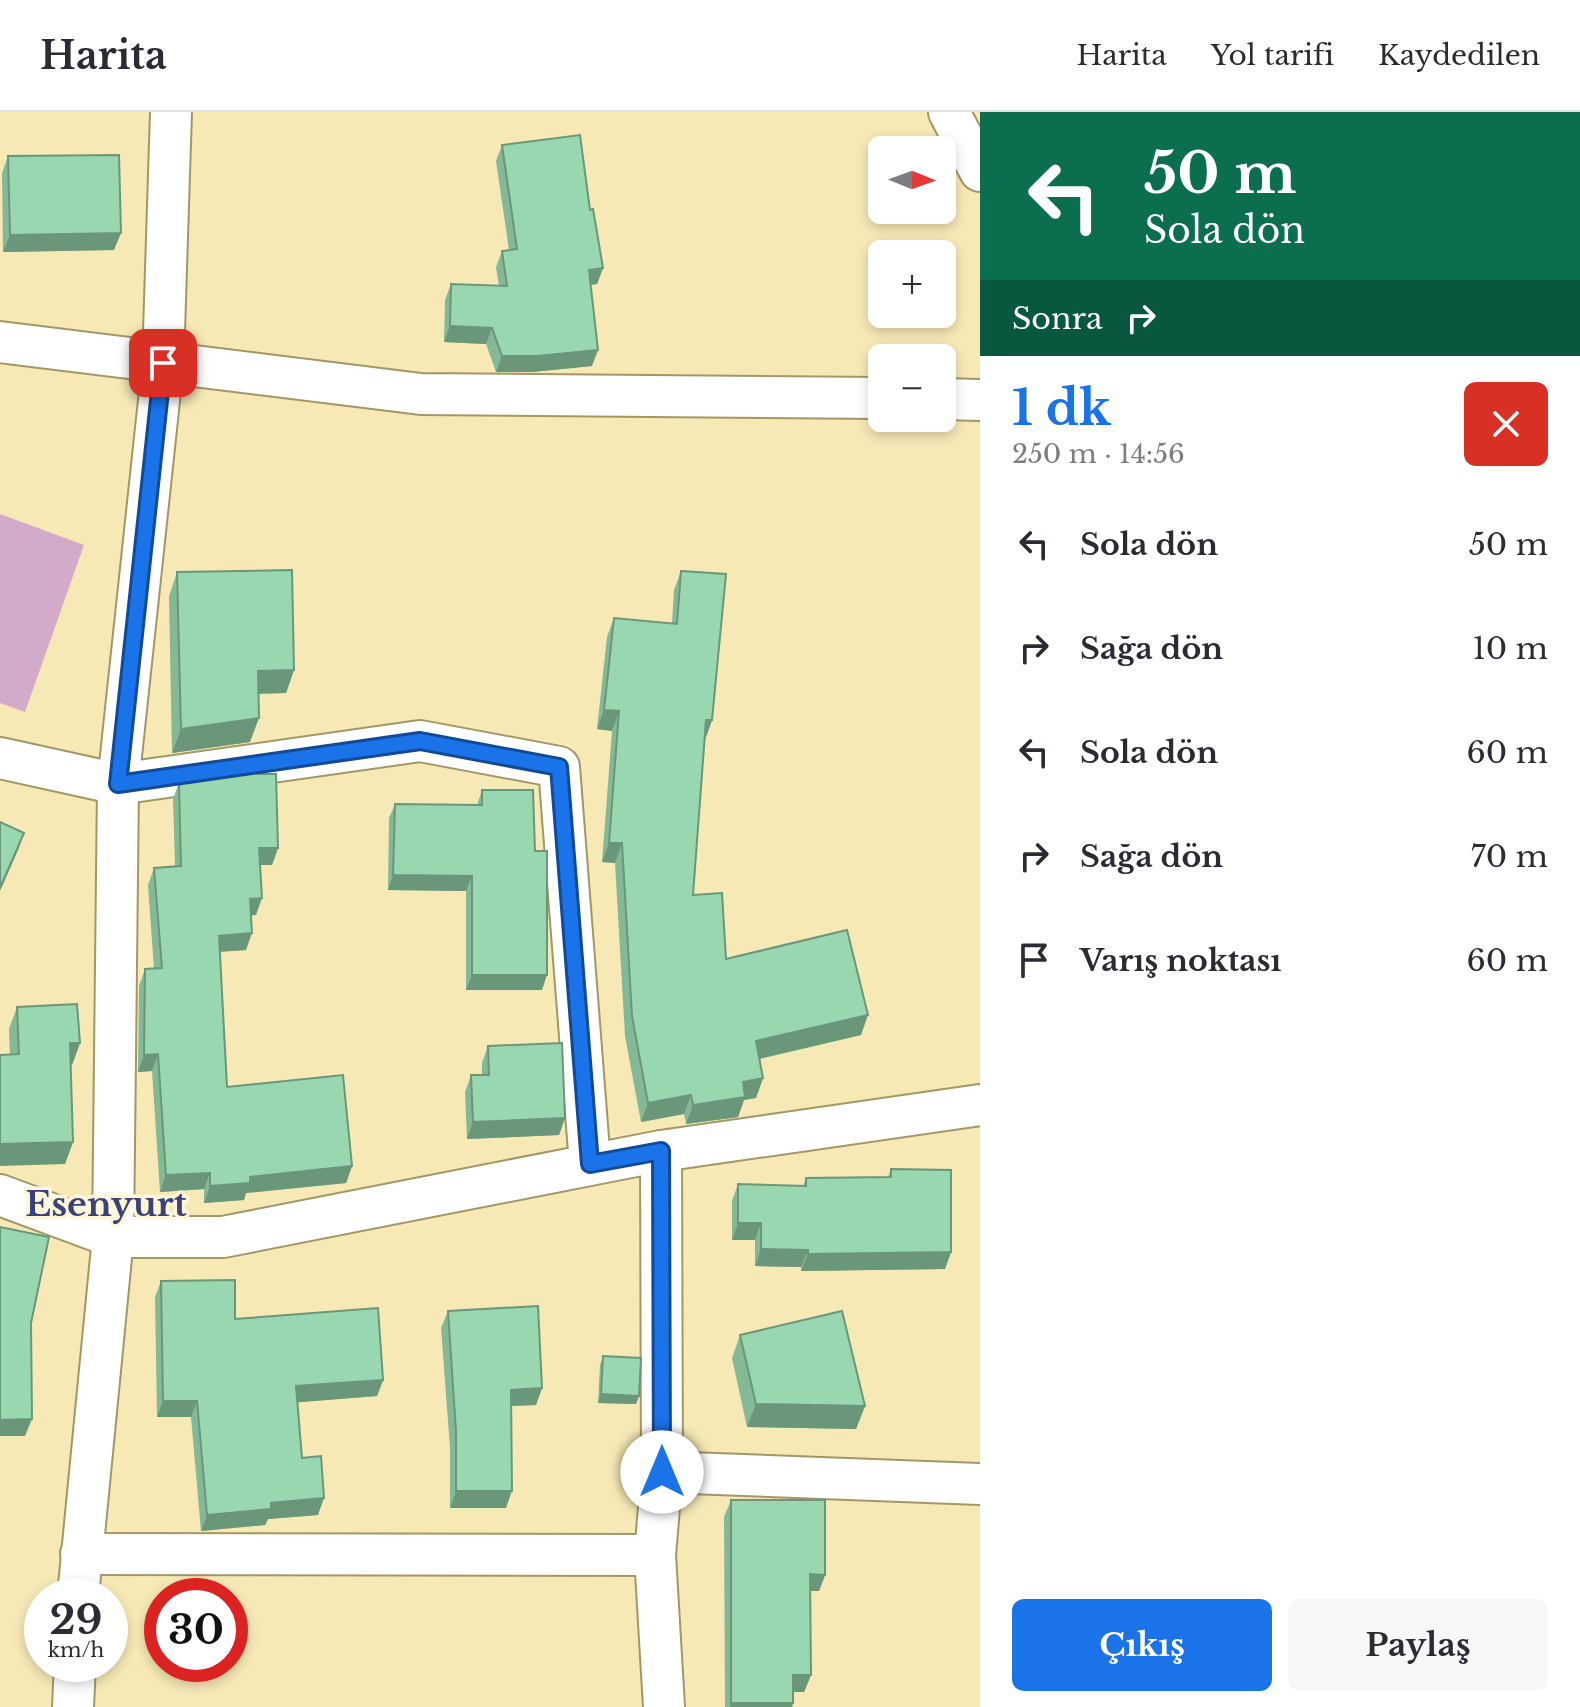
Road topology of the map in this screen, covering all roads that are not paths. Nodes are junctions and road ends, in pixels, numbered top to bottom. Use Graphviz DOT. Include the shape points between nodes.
graph roads {
  1 [pos="171,112"];
  2 [pos="949,112"];
  3 [pos="980,171"];
  4 [pos="0,342"];
  5 [pos="163,363"];
  6 [pos="868,398"];
  7 [pos="956,399"];
  8 [pos="980,400"];
  9 [pos="0,758"];
  10 [pos="118,784"];
  11 [pos="980,1105"];
  12 [pos="661,1151"];
  13 [pos="590,1164"];
  14 [pos="0,1195"];
  15 [pos="113,1237"];
  16 [pos="662,1472"];
  17 [pos="980,1484"];
  18 [pos="81,1554"];
  19 [pos="655,1555"];
  20 [pos="79,1578"];
  21 [pos="74,1682"];
  22 [pos="73,1707"];
  23 [pos="664,1707"];
  1 -- 5 [label="street"];
  2 -- 3 [label="street"];
  4 -- 5 [label="street"];
  5 -- 6 [label="street" via="421,394"];
  5 -- 10 [label="street"];
  7 -- 8 [label="street"];
  9 -- 10 [label="street"];
  10 -- 13 [label="street" via="420,741 559,767"];
  10 -- 15 [label="street"];
  11 -- 12 [label="street"];
  12 -- 13 [label="street"];
  12 -- 16 [label="street"];
  13 -- 15 [label="street" via="223,1237"];
  14 -- 15 [label="street"];
  15 -- 18 [label="street"];
  16 -- 17 [label="street"];
  16 -- 19 [label="street"];
  18 -- 19 [label="street"];
  18 -- 20 [label="street"];
  19 -- 23 [label="street"];
  21 -- 22 [label="street"];
}
